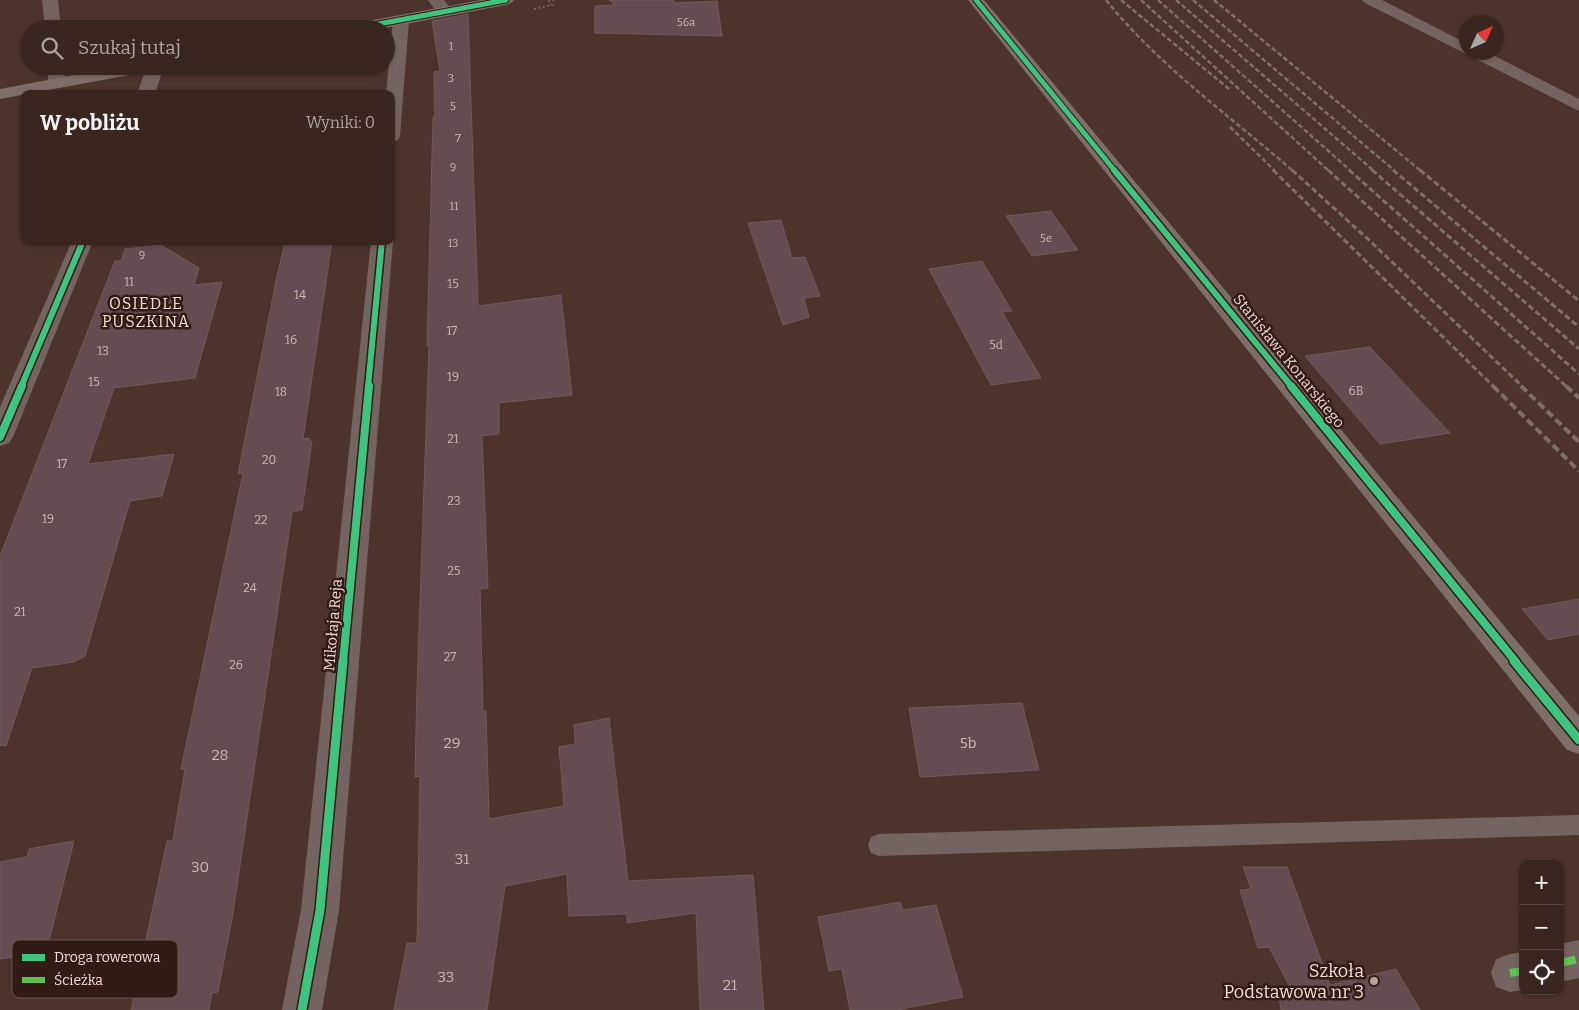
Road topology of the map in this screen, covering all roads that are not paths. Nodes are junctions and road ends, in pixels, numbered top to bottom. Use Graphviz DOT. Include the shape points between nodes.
graph roads {
  1 [pos="50,0"];
  2 [pos="506,0"];
  3 [pos="976,0"];
  4 [pos="1370,0"];
  5 [pos="440,6"];
  6 [pos="52,20"];
  7 [pos="401,20"];
  8 [pos="395,21"];
  9 [pos="1459,45"];
  10 [pos="1489,60"];
  11 [pos="57,75"];
  12 [pos="153,75"];
  13 [pos="147,90"];
  14 [pos="395,90"];
  15 [pos="0,94"];
  16 [pos="1579,106"];
  17 [pos="82,245"];
  18 [pos="382,245"];
  19 [pos="0,437"];
  20 [pos="1579,740"];
  21 [pos="1579,825"];
  22 [pos="879,845"];
  23 [pos="1579,959"];
  24 [pos="1564,962"];
  25 [pos="302,1010"];
  1 -- 6 [label="street"];
  2 -- 5 [label="street"];
  3 -- 20 [label="street, Stanisława Konarskiego"];
  4 -- 9 [label="street"];
  5 -- 7 [label="street"];
  7 -- 8 [label="street"];
  7 -- 14 [label="street"];
  10 -- 16 [label="street"];
  11 -- 15 [label="street"];
  12 -- 13 [label="street"];
  17 -- 19 [label="street"];
  18 -- 25 [label="street, Mikołaja Reja" via="320,910"];
  21 -- 22 [label="lane"];
  23 -- 24 [label="street"];
}
